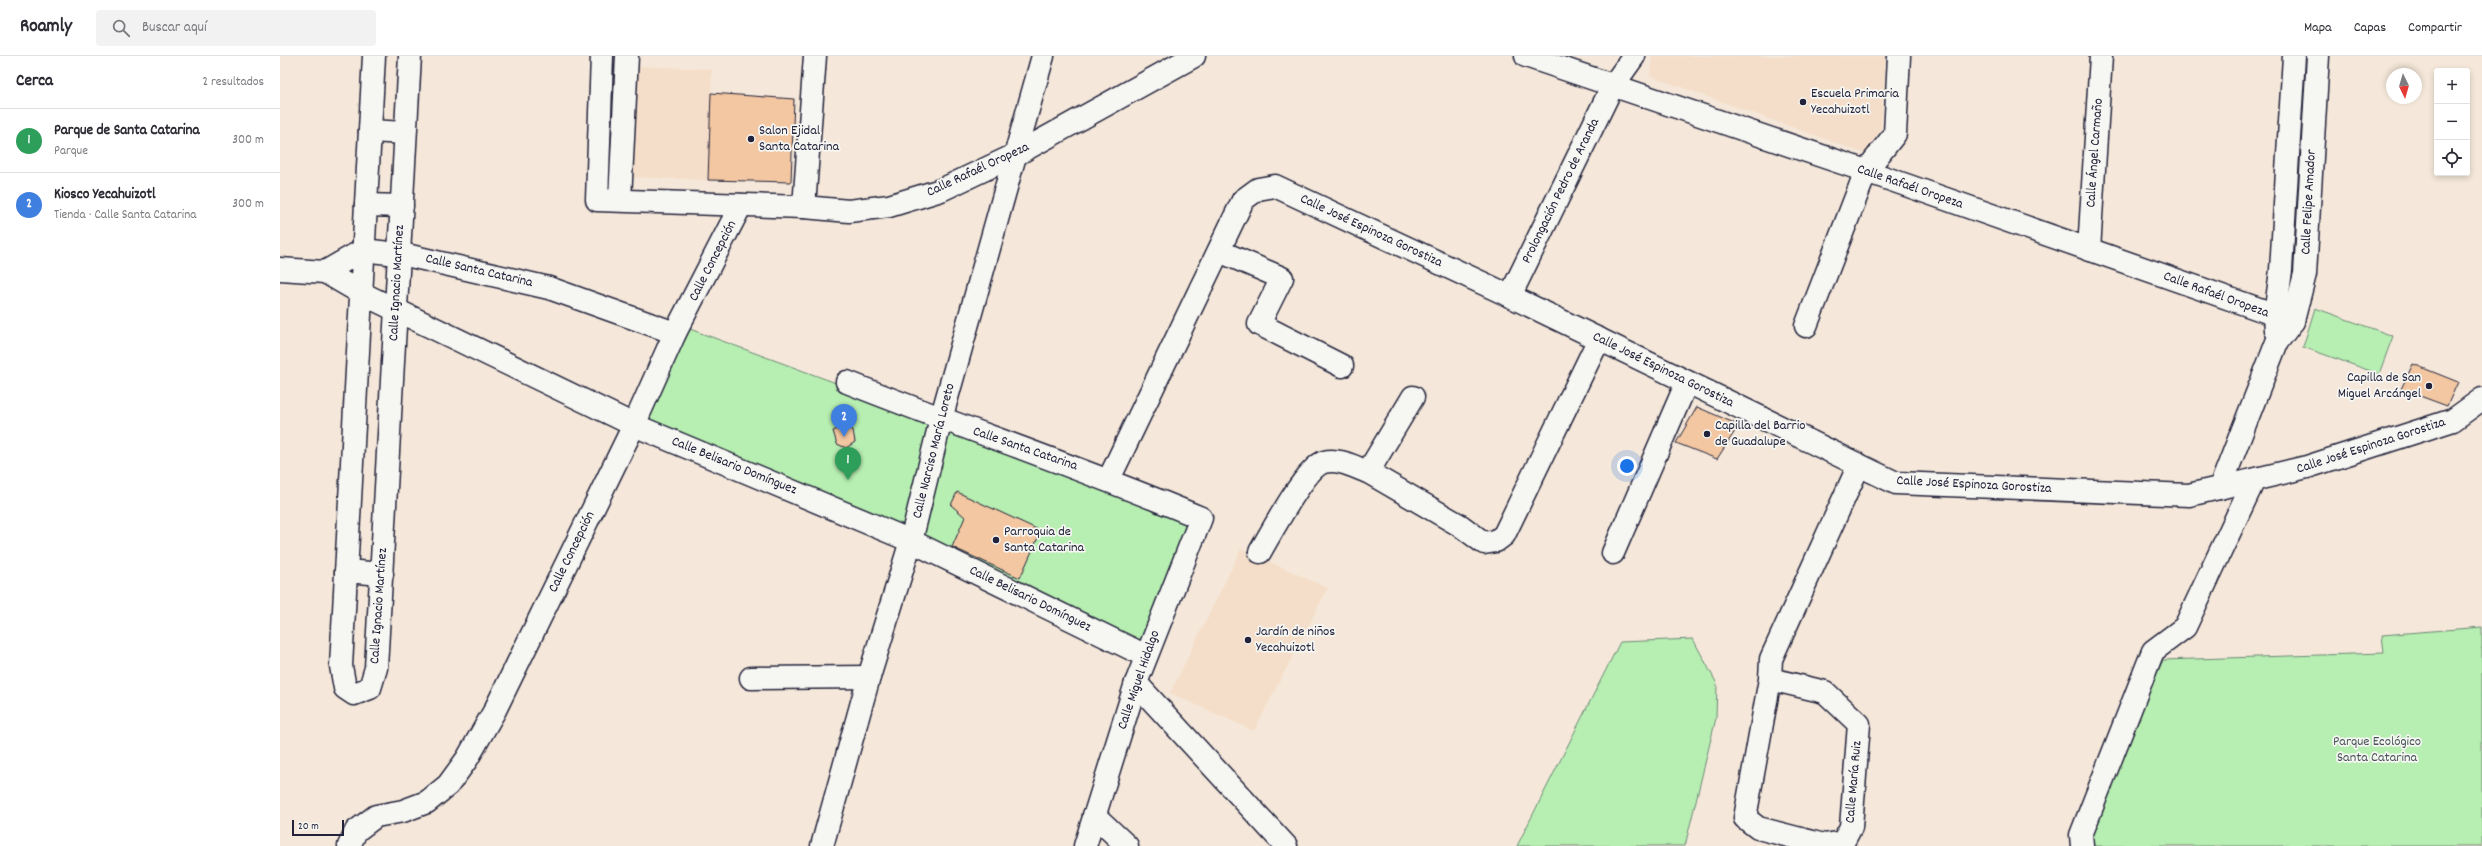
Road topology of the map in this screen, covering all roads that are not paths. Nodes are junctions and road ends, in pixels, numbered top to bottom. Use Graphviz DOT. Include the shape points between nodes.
graph roads {
  1 [pos="374,56"];
  2 [pos="410,56"];
  3 [pos="602,56"];
  4 [pos="627,56"];
  5 [pos="815,56"];
  6 [pos="1043,56"];
  7 [pos="1194,56"];
  8 [pos="1526,56"];
  9 [pos="1634,56"];
  10 [pos="1899,56"];
  11 [pos="2101,56"];
  12 [pos="2294,56"];
  13 [pos="2318,56"];
  14 [pos="1612,87"];
  15 [pos="370,131"];
  16 [pos="405,133"];
  17 [pos="1015,155"];
  18 [pos="1866,171"];
  19 [pos="620,200"];
  20 [pos="366,205"];
  21 [pos="741,205"];
  22 [pos="402,206"];
  23 [pos="804,207"];
  24 [pos="363,250"];
  25 [pos="2089,250"];
  26 [pos="1219,251"];
  27 [pos="398,254"];
  28 [pos="280,269"];
  29 [pos="325,272"];
  30 [pos="361,292"];
  31 [pos="1510,296"];
  32 [pos="396,310"];
  33 [pos="2284,318"];
  34 [pos="1806,326"];
  35 [pos="675,333"];
  36 [pos="1599,339"];
  37 [pos="1342,366"];
  38 [pos="847,382"];
  39 [pos="1687,382"];
  40 [pos="1413,397"];
  41 [pos="2482,399"];
  42 [pos="941,420"];
  43 [pos="634,425"];
  44 [pos="1859,465"];
  45 [pos="1368,472"];
  46 [pos="1109,479"];
  47 [pos="2254,480"];
  48 [pos="2220,488"];
  49 [pos="1201,518"];
  50 [pos="911,541"];
  51 [pos="1260,552"];
  52 [pos="1613,553"];
  53 [pos="346,571"];
  54 [pos="382,574"];
  55 [pos="1146,656"];
  56 [pos="869,677"];
  57 [pos="751,678"];
  58 [pos="1770,679"];
  59 [pos="1136,683"];
  60 [pos="1094,815"];
  61 [pos="349,846"];
  62 [pos="822,846"];
  63 [pos="1085,846"];
  64 [pos="1127,846"];
  65 [pos="1286,846"];
  66 [pos="2082,846"];
  1 -- 15 [label="street, Calle Ignacio Martínez"];
  2 -- 16 [label="street, Calle Ignacio Martínez"];
  3 -- 19 [label="street, Calle Rafaél Oropeza" via="597,200"];
  4 -- 19 [label="street"];
  5 -- 23 [label="street"];
  6 -- 17 [label="street, Calle Narciso María Loreto"];
  7 -- 17 [label="street, Calle Rafaél Oropeza"];
  8 -- 14 [label="street, Calle Rafaél Oropeza"];
  9 -- 14 [label="street, Prolongación Pedro de Aranda"];
  10 -- 18 [label="street" via="1895,134"];
  11 -- 25 [label="street, Calle Ángel Carmaño"];
  12 -- 33 [label="street, Calle Felipe Amador" via="2281,270"];
  13 -- 33 [label="street, Calle Felipe Amador" via="2305,274"];
  14 -- 18 [label="street, Calle Rafaél Oropeza"];
  14 -- 31 [label="street, Prolongación Pedro de Aranda"];
  15 -- 16 [label="street"];
  15 -- 20 [label="street, Calle Ignacio Martínez"];
  16 -- 22 [label="street, Calle Ignacio Martínez"];
  17 -- 23 [label="street, Calle Rafaél Oropeza" via="941,190 889,206 848,211"];
  17 -- 42 [label="street, Calle Narciso María Loreto"];
  18 -- 25 [label="street, Calle Rafaél Oropeza"];
  18 -- 34 [label="street"];
  19 -- 21 [label="street, Calle Rafaél Oropeza"];
  20 -- 22 [label="street"];
  20 -- 24 [label="street, Calle Ignacio Martínez"];
  21 -- 23 [label="street, Calle Rafaél Oropeza"];
  21 -- 35 [label="street, Calle Concepción"];
  22 -- 27 [label="street, Calle Ignacio Martínez"];
  24 -- 27 [label="street, Calle Santa Catarina"];
  24 -- 29 [label="street"];
  24 -- 30 [label="street, Calle Ignacio Martínez"];
  25 -- 33 [label="street, Calle Rafaél Oropeza"];
  26 -- 31 [label="street, Calle José Espinoza Gorostiza" via="1243,200 1258,189 1275,186"];
  26 -- 37 [label="street" via="1282,278 1260,324"];
  26 -- 46 [label="street, Calle José Espinoza Gorostiza"];
  27 -- 32 [label="street, Calle Ignacio Martínez"];
  27 -- 35 [label="street, Calle Santa Catarina" via="550,288"];
  28 -- 29 [label="street"];
  29 -- 30 [label="street, Calle Belisario Domínguez"];
  30 -- 32 [label="street, Calle Belisario Domínguez"];
  30 -- 53 [label="street, Calle Ignacio Martínez"];
  31 -- 36 [label="street, Calle José Espinoza Gorostiza"];
  32 -- 43 [label="street, Calle Belisario Domínguez"];
  32 -- 54 [label="street, Calle Ignacio Martínez"];
  33 -- 48 [label="street, Calle Felipe Amador" via="2278,342"];
  35 -- 43 [label="street, Calle Concepción"];
  36 -- 39 [label="street, Calle José Espinoza Gorostiza"];
  36 -- 45 [label="street" via="1504,535 1496,541 1484,543 1461,526"];
  38 -- 42 [label="street, Calle Santa Catarina"];
  39 -- 44 [label="street, Calle José Espinoza Gorostiza"];
  39 -- 52 [label="street"];
  40 -- 45 [label="street"];
  41 -- 47 [label="street, Calle José Espinoza Gorostiza" via="2453,420 2307,467"];
  42 -- 46 [label="street, Calle Santa Catarina"];
  42 -- 50 [label="street, Calle Narciso María Loreto"];
  43 -- 50 [label="street, Calle Belisario Domínguez"];
  43 -- 61 [label="street, Calle Concepción" via="495,710 467,759 448,786 427,802 403,811 376,816 356,831"];
  44 -- 48 [label="street, Calle José Espinoza Gorostiza" via="1896,483 2189,495"];
  44 -- 58 [label="street, Calle María Ruiz" via="1771,659"];
  45 -- 51 [label="street" via="1338,461 1323,462 1309,473"];
  46 -- 49 [label="street, Calle Santa Catarina"];
  47 -- 48 [label="street, Calle José Espinoza Gorostiza"];
  47 -- 66 [label="street" via="2185,627 2153,651 2081,835"];
  49 -- 55 [label="street, Calle Miguel Hidalgo"];
  50 -- 55 [label="street, Calle Belisario Domínguez"];
  50 -- 56 [label="street, Calle Narciso María Loreto"];
  53 -- 54 [label="street"];
  53 -- 54 [label="street, Calle Ignacio Martínez" via="341,666 345,688 354,694 370,688 376,668"];
  55 -- 59 [label="street, Calle Miguel Hidalgo"];
  56 -- 57 [label="street"];
  56 -- 62 [label="street, Calle Narciso María Loreto"];
  58 -- 58 [label="street, Calle María Ruiz" via="1825,692 1859,724 1851,827 1843,842 1824,845 1758,828 1746,818"];
  59 -- 60 [label="street, Calle Miguel Hidalgo"];
  59 -- 65 [label="street"];
  60 -- 63 [label="street, Calle Miguel Hidalgo"];
  60 -- 64 [label="street"];
}
